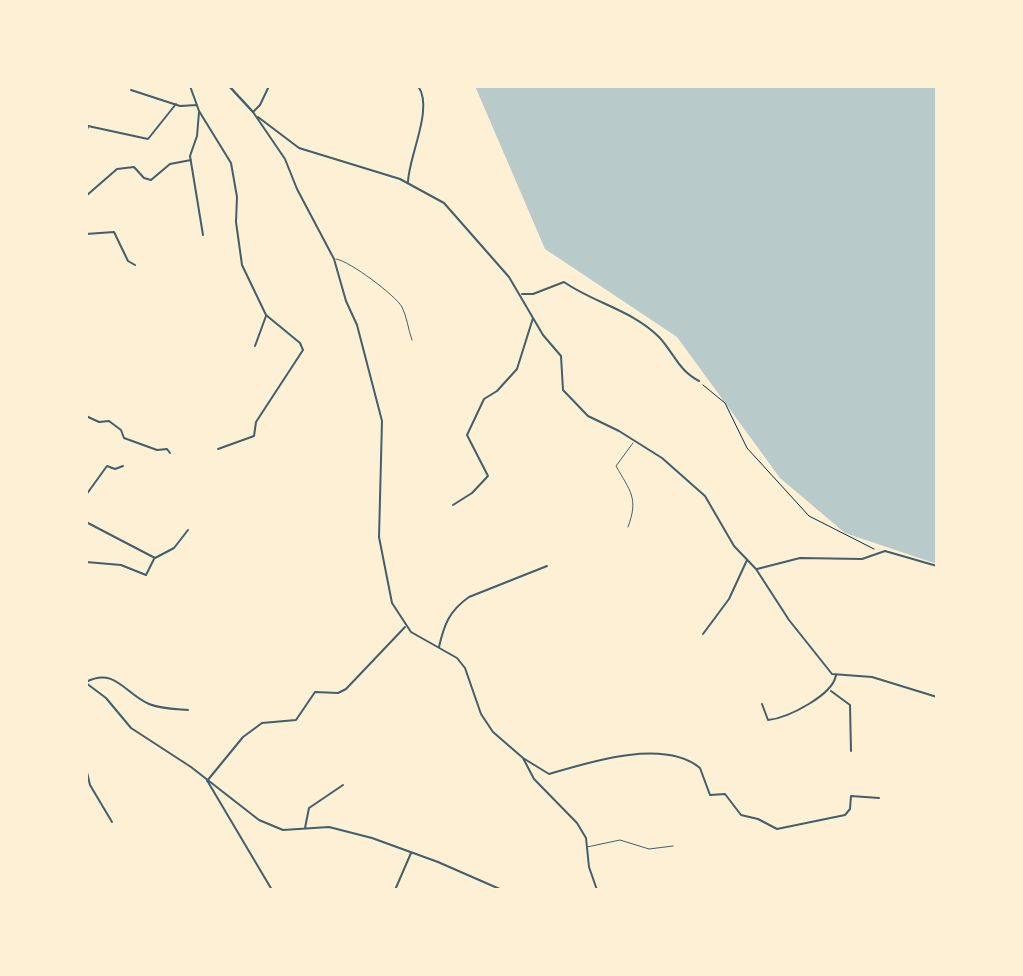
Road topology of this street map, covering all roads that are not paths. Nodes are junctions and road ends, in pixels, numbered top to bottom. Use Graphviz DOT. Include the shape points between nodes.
graph roads {
  1 [pos="191,86"];
  2 [pos="229,86"];
  3 [pos="269,86"];
  4 [pos="418,86"];
  5 [pos="131,90"];
  6 [pos="176,104"];
  7 [pos="197,105"];
  8 [pos="199,111"];
  9 [pos="253,112"];
  10 [pos="258,117"];
  11 [pos="86,134"];
  12 [pos="191,160"];
  13 [pos="408,183"];
  14 [pos="86,197"];
  15 [pos="86,234"];
  16 [pos="203,235"];
  17 [pos="334,259"];
  18 [pos="135,265"];
  19 [pos="521,294"];
  20 [pos="266,315"];
  21 [pos="534,317"];
  22 [pos="412,340"];
  23 [pos="255,346"];
  24 [pos="699,381"];
  25 [pos="86,416"];
  26 [pos="635,440"];
  27 [pos="218,449"];
  28 [pos="170,453"];
  29 [pos="123,466"];
  30 [pos="86,495"];
  31 [pos="453,505"];
  32 [pos="86,522"];
  33 [pos="628,527"];
  34 [pos="188,530"];
  35 [pos="155,558"];
  36 [pos="747,559"];
  37 [pos="86,562"];
  38 [pos="547,566"];
  39 [pos="937,566"];
  40 [pos="756,569"];
  41 [pos="406,626"];
  42 [pos="704,634"];
  43 [pos="439,647"];
  44 [pos="837,674"];
  45 [pos="86,682"];
  46 [pos="831,690"];
  47 [pos="937,697"];
  48 [pos="762,704"];
  49 [pos="937,706"];
  50 [pos="188,710"];
  51 [pos="851,751"];
  52 [pos="523,758"];
  53 [pos="86,768"];
  54 [pos="207,781"];
  55 [pos="343,785"];
  56 [pos="220,790"];
  57 [pos="224,793"];
  58 [pos="215,795"];
  59 [pos="880,798"];
  60 [pos="219,800"];
  61 [pos="112,822"];
  62 [pos="305,828"];
  63 [pos="673,846"];
  64 [pos="587,847"];
  65 [pos="411,853"];
  66 [pos="272,890"];
  67 [pos="395,890"];
  68 [pos="502,890"];
  69 [pos="597,890"];
  1 -- 7 [label="street"];
  2 -- 9 [label="street"];
  3 -- 9 [label="street"];
  4 -- 13 [label="street" via="424,103"];
  5 -- 6 [label="street"];
  6 -- 7 [label="street"];
  6 -- 11 [label="street" via="148,139 88,125"];
  7 -- 8 [label="street"];
  8 -- 12 [label="street"];
  8 -- 20 [label="street" via="231,163 239,258"];
  9 -- 10 [label="street"];
  10 -- 13 [label="street" via="299,148"];
  10 -- 17 [label="street" via="285,159"];
  12 -- 14 [label="street" via="170,164 151,180 134,167 117,169"];
  12 -- 16 [label="street"];
  13 -- 19 [label="street" via="444,204"];
  15 -- 18 [label="street" via="114,232 128,261"];
  17 -- 22 [label="lane" via="352,264 384,293 396,297"];
  17 -- 41 [label="street" via="382,421 380,551 392,603"];
  19 -- 21 [label="street"];
  19 -- 24 [label="street" via="533,294 559,281 608,303 660,338 678,367"];
  20 -- 23 [label="street"];
  20 -- 27 [label="street" via="303,350 256,422 254,436"];
  21 -- 26 [label="street" via="561,356 563,390 588,416"];
  21 -- 31 [label="street" via="517,369 484,399 467,435 488,476"];
  25 -- 28 [label="street" via="109,421 124,438"];
  26 -- 33 [label="lane" via="616,466 634,496"];
  26 -- 36 [label="street" via="705,495 734,546"];
  29 -- 30 [label="street" via="107,466"];
  32 -- 35 [label="street"];
  34 -- 35 [label="street" via="174,548"];
  35 -- 37 [label="street" via="146,575 121,565"];
  36 -- 40 [label="street"];
  36 -- 42 [label="street" via="729,599"];
  38 -- 43 [label="street" via="468,597 446,620"];
  39 -- 40 [label="street" via="879,552 862,559 800,558"];
  40 -- 44 [label="street" via="789,620"];
  41 -- 43 [label="street" via="421,640"];
  41 -- 54 [label="street" via="346,689 315,692 296,720 268,720 243,737"];
  43 -- 52 [label="street" via="465,668 481,714 493,732"];
  44 -- 46 [label="street"];
  44 -- 47 [label="street" via="872,677"];
  45 -- 50 [label="street" via="97,676 112,677 152,705"];
  45 -- 54 [label="street" via="131,728"];
  46 -- 48 [label="street" via="782,719 768,720"];
  46 -- 51 [label="street" via="850,705"];
  47 -- 49 [label="street"];
  52 -- 59 [label="street" via="549,774 590,761 657,753 676,756 700,768 710,794 725,794 741,815 777,829 845,816 851,796"];
  52 -- 64 [label="street" via="534,779 577,823"];
  53 -- 61 [label="street" via="90,785"];
  54 -- 56 [label="street"];
  54 -- 58 [label="street"];
  55 -- 62 [label="street" via="309,808"];
  56 -- 57 [label="street"];
  56 -- 58 [label="street"];
  57 -- 60 [label="street"];
  57 -- 62 [label="street" via="259,820 282,830"];
  58 -- 60 [label="street"];
  60 -- 66 [label="street"];
  62 -- 65 [label="street" via="329,827"];
  63 -- 64 [label="lane" via="649,849 620,840"];
  64 -- 69 [label="street"];
  65 -- 67 [label="street"];
  65 -- 68 [label="street"];
}
